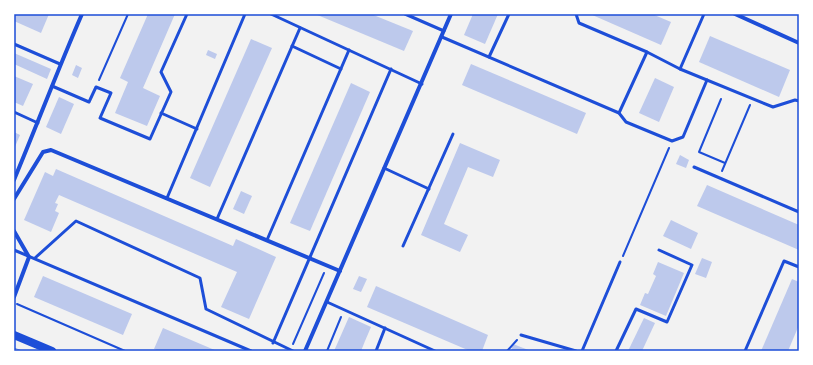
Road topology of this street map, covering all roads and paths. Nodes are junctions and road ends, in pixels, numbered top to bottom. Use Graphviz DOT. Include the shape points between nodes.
graph roads {
  1 [pos="82,14"];
  2 [pos="128,14"];
  3 [pos="187,14"];
  4 [pos="246,14"];
  5 [pos="271,14"];
  6 [pos="405,14"];
  7 [pos="452,14"];
  8 [pos="508,14"];
  9 [pos="576,14"];
  10 [pos="704,14"];
  11 [pos="735,14"];
  12 [pos="300,28"];
  13 [pos="444,31"];
  14 [pos="442,36"];
  15 [pos="799,42"];
  16 [pos="14,44"];
  17 [pos="292,46"];
  18 [pos="349,50"];
  19 [pos="647,52"];
  20 [pos="490,57"];
  21 [pos="60,64"];
  22 [pos="341,69"];
  23 [pos="390,69"];
  24 [pos="680,69"];
  25 [pos="707,80"];
  26 [pos="422,84"];
  27 [pos="52,86"];
  28 [pos="96,86"];
  29 [pos="753,98"];
  30 [pos="722,99"];
  31 [pos="799,101"];
  32 [pos="14,112"];
  33 [pos="619,113"];
  34 [pos="161,114"];
  35 [pos="38,123"];
  36 [pos="197,129"];
  37 [pos="453,134"];
  38 [pos="672,141"];
  39 [pos="725,163"];
  40 [pos="694,167"];
  41 [pos="384,168"];
  42 [pos="719,178"];
  43 [pos="14,180"];
  44 [pos="429,189"];
  45 [pos="167,198"];
  46 [pos="14,199"];
  47 [pos="799,212"];
  48 [pos="217,219"];
  49 [pos="14,231"];
  50 [pos="267,240"];
  51 [pos="403,246"];
  52 [pos="14,250"];
  53 [pos="659,250"];
  54 [pos="29,257"];
  55 [pos="35,258"];
  56 [pos="310,258"];
  57 [pos="620,262"];
  58 [pos="328,266"];
  59 [pos="799,267"];
  60 [pos="340,272"];
  61 [pos="14,297"];
  62 [pos="327,302"];
  63 [pos="14,303"];
  64 [pos="344,310"];
  65 [pos="385,328"];
  66 [pos="14,335"];
  67 [pos="521,335"];
  68 [pos="273,343"];
  69 [pos="292,350"];
  70 [pos="52,351"];
  71 [pos="125,351"];
  72 [pos="251,351"];
  73 [pos="305,351"];
  74 [pos="327,351"];
  75 [pos="376,351"];
  76 [pos="435,351"];
  77 [pos="507,351"];
  78 [pos="576,351"];
  79 [pos="582,351"];
  80 [pos="616,351"];
  81 [pos="745,351"];
  1 -- 21 [label="street"];
  2 -- 28 [label="path"];
  3 -- 34 [label="lane" via="161,72 171,92"];
  4 -- 36 [label="lane"];
  5 -- 12 [label="lane"];
  6 -- 13 [label="lane"];
  7 -- 13 [label="street"];
  8 -- 20 [label="lane"];
  9 -- 19 [label="lane" via="579,23"];
  10 -- 24 [label="lane"];
  11 -- 15 [label="street"];
  12 -- 17 [label="lane"];
  12 -- 18 [label="lane"];
  13 -- 14 [label="street"];
  14 -- 20 [label="lane"];
  14 -- 26 [label="street"];
  16 -- 21 [label="lane"];
  17 -- 22 [label="lane"];
  17 -- 48 [label="lane"];
  18 -- 22 [label="lane"];
  18 -- 23 [label="lane"];
  19 -- 24 [label="lane"];
  19 -- 33 [label="lane"];
  20 -- 33 [label="lane"];
  21 -- 27 [label="street"];
  22 -- 50 [label="lane"];
  23 -- 26 [label="lane"];
  23 -- 56 [label="lane"];
  24 -- 25 [label="lane"];
  25 -- 29 [label="lane"];
  25 -- 38 [label="lane" via="683,137"];
  26 -- 41 [label="street"];
  27 -- 28 [label="lane" via="89,102"];
  27 -- 35 [label="street"];
  28 -- 34 [label="lane" via="111,93 100,118 150,139"];
  29 -- 31 [label="lane" via="773,107"];
  29 -- 39 [label="path"];
  30 -- 39 [label="path" via="699,152"];
  32 -- 35 [label="lane"];
  33 -- 38 [label="lane" via="626,122"];
  34 -- 36 [label="lane"];
  35 -- 43 [label="street"];
  36 -- 45 [label="lane"];
  37 -- 44 [label="lane"];
  38 -- 57 [label="path"];
  39 -- 42 [label="path"];
  40 -- 42 [label="lane"];
  41 -- 44 [label="lane"];
  41 -- 60 [label="street"];
  42 -- 47 [label="lane"];
  44 -- 51 [label="lane"];
  45 -- 46 [label="street" via="51,150 43,152"];
  45 -- 48 [label="street"];
  48 -- 50 [label="street"];
  49 -- 54 [label="street"];
  50 -- 56 [label="street"];
  52 -- 54 [label="lane"];
  53 -- 80 [label="lane" via="692,265 667,322 636,309"];
  54 -- 55 [label="lane"];
  54 -- 61 [label="street"];
  55 -- 68 [label="lane" via="76,221 200,278 206,309"];
  55 -- 72 [label="lane"];
  56 -- 58 [label="street"];
  56 -- 68 [label="lane"];
  57 -- 79 [label="lane"];
  58 -- 60 [label="street"];
  58 -- 69 [label="path"];
  59 -- 81 [label="lane" via="784,261"];
  60 -- 62 [label="street"];
  62 -- 64 [label="lane"];
  62 -- 73 [label="street"];
  63 -- 71 [label="path"];
  64 -- 65 [label="lane"];
  64 -- 74 [label="path"];
  65 -- 75 [label="lane"];
  65 -- 76 [label="lane"];
  66 -- 70 [label="main road"];
  67 -- 77 [label="path"];
  67 -- 78 [label="lane"];
  68 -- 69 [label="lane"];
}
